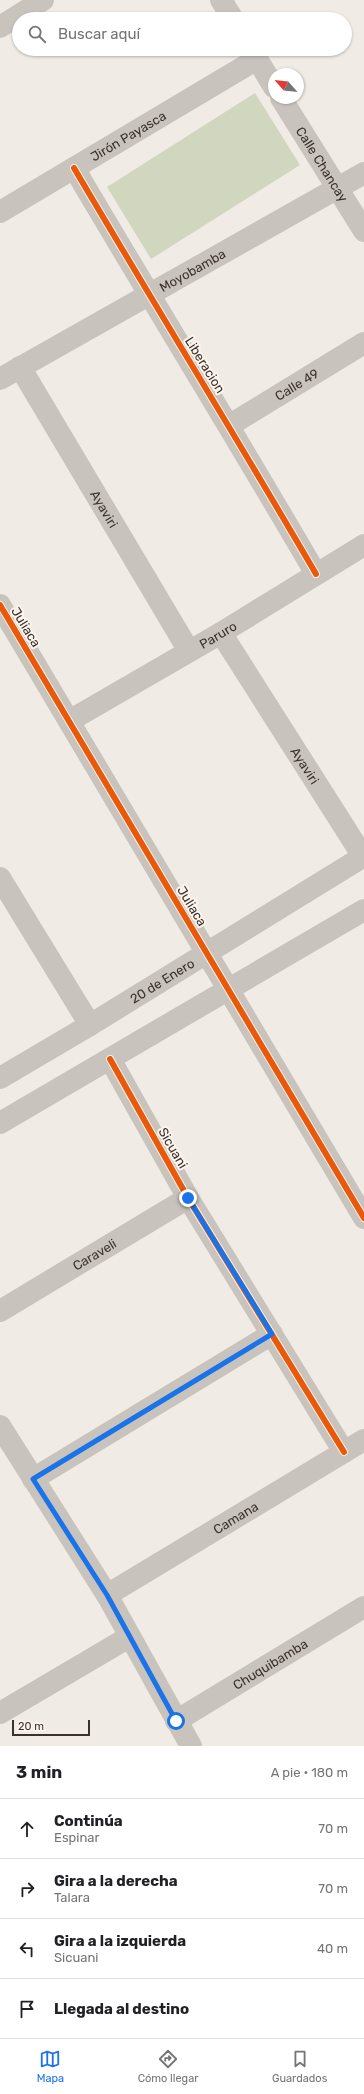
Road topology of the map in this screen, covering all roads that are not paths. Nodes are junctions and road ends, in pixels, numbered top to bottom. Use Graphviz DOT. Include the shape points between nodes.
graph roads {
  1 [pos="43,0"];
  2 [pos="221,0"];
  3 [pos="24,12"];
  4 [pos="229,12"];
  5 [pos="12,19"];
  6 [pos="0,27"];
  7 [pos="251,56"];
  8 [pos="255,56"];
  9 [pos="268,77"];
  10 [pos="285,104"];
  11 [pos="74,168"];
  12 [pos="364,173"];
  13 [pos="337,188"];
  14 [pos="0,212"];
  15 [pos="364,231"];
  16 [pos="150,295"];
  17 [pos="364,343"];
  18 [pos="20,367"];
  19 [pos="0,379"];
  20 [pos="230,425"];
  21 [pos="364,545"];
  22 [pos="316,574"];
  23 [pos="0,606"];
  24 [pos="221,633"];
  25 [pos="189,651"];
  26 [pos="69,721"];
  27 [pos="364,857"];
  28 [pos="0,878"];
  29 [pos="361,919"];
  30 [pos="208,953"];
  31 [pos="229,989"];
  32 [pos="90,1025"];
  33 [pos="110,1059"];
  34 [pos="0,1078"];
  35 [pos="0,1123"];
  36 [pos="188,1198"];
  37 [pos="364,1218"];
  38 [pos="0,1311"];
  39 [pos="272,1334"];
  40 [pos="0,1426"];
  41 [pos="364,1440"];
  42 [pos="344,1452"];
  43 [pos="33,1479"];
  44 [pos="107,1595"];
  45 [pos="364,1608"];
  46 [pos="129,1637"];
  47 [pos="0,1713"];
  48 [pos="176,1721"];
  49 [pos="191,1746"];
  1 -- 3 [label="street"];
  2 -- 4 [label="street"];
  5 -- 6 [label="street"];
  7 -- 11 [label="street, Jirón Payasca"];
  8 -- 9 [label="street"];
  10 -- 13 [label="street, Calle Chancay"];
  11 -- 14 [label="street, Jirón Payasca"];
  11 -- 16 [label="street, Liberacion"];
  12 -- 13 [label="street, Moyobamba"];
  13 -- 15 [label="street, Calle Chancay"];
  13 -- 16 [label="street, Moyobamba"];
  16 -- 18 [label="street, Moyobamba"];
  16 -- 20 [label="street, Liberacion"];
  17 -- 20 [label="street, Calle 49"];
  18 -- 19 [label="street, Moyobamba"];
  18 -- 25 [label="street, Ayaviri"];
  20 -- 22 [label="street, Liberacion"];
  21 -- 22 [label="street, Paruro"];
  22 -- 24 [label="street, Paruro"];
  23 -- 26 [label="street, Juliaca"];
  24 -- 25 [label="street, Paruro"];
  24 -- 27 [label="street, Ayaviri"];
  25 -- 26 [label="street, Paruro"];
  26 -- 30 [label="street, Juliaca"];
  27 -- 30 [label="street, 20 de Enero"];
  28 -- 32 [label="street"];
  29 -- 31 [label="street"];
  30 -- 31 [label="street, Juliaca"];
  30 -- 32 [label="street, 20 de Enero"];
  31 -- 33 [label="street"];
  31 -- 37 [label="street, Juliaca"];
  32 -- 34 [label="street, 20 de Enero"];
  33 -- 35 [label="street"];
  33 -- 36 [label="street, Sicuani"];
  36 -- 38 [label="street, Caraveli"];
  36 -- 39 [label="street, Sicuani"];
  39 -- 42 [label="street, Sicuani"];
  39 -- 43 [label="street"];
  40 -- 43 [label="street"];
  41 -- 42 [label="street, Camana"];
  42 -- 44 [label="street, Camana"];
  43 -- 44 [label="street"];
  44 -- 46 [label="street"];
  45 -- 48 [label="street, Chuquibamba"];
  46 -- 47 [label="street"];
  46 -- 48 [label="street"];
  48 -- 49 [label="street"];
}
